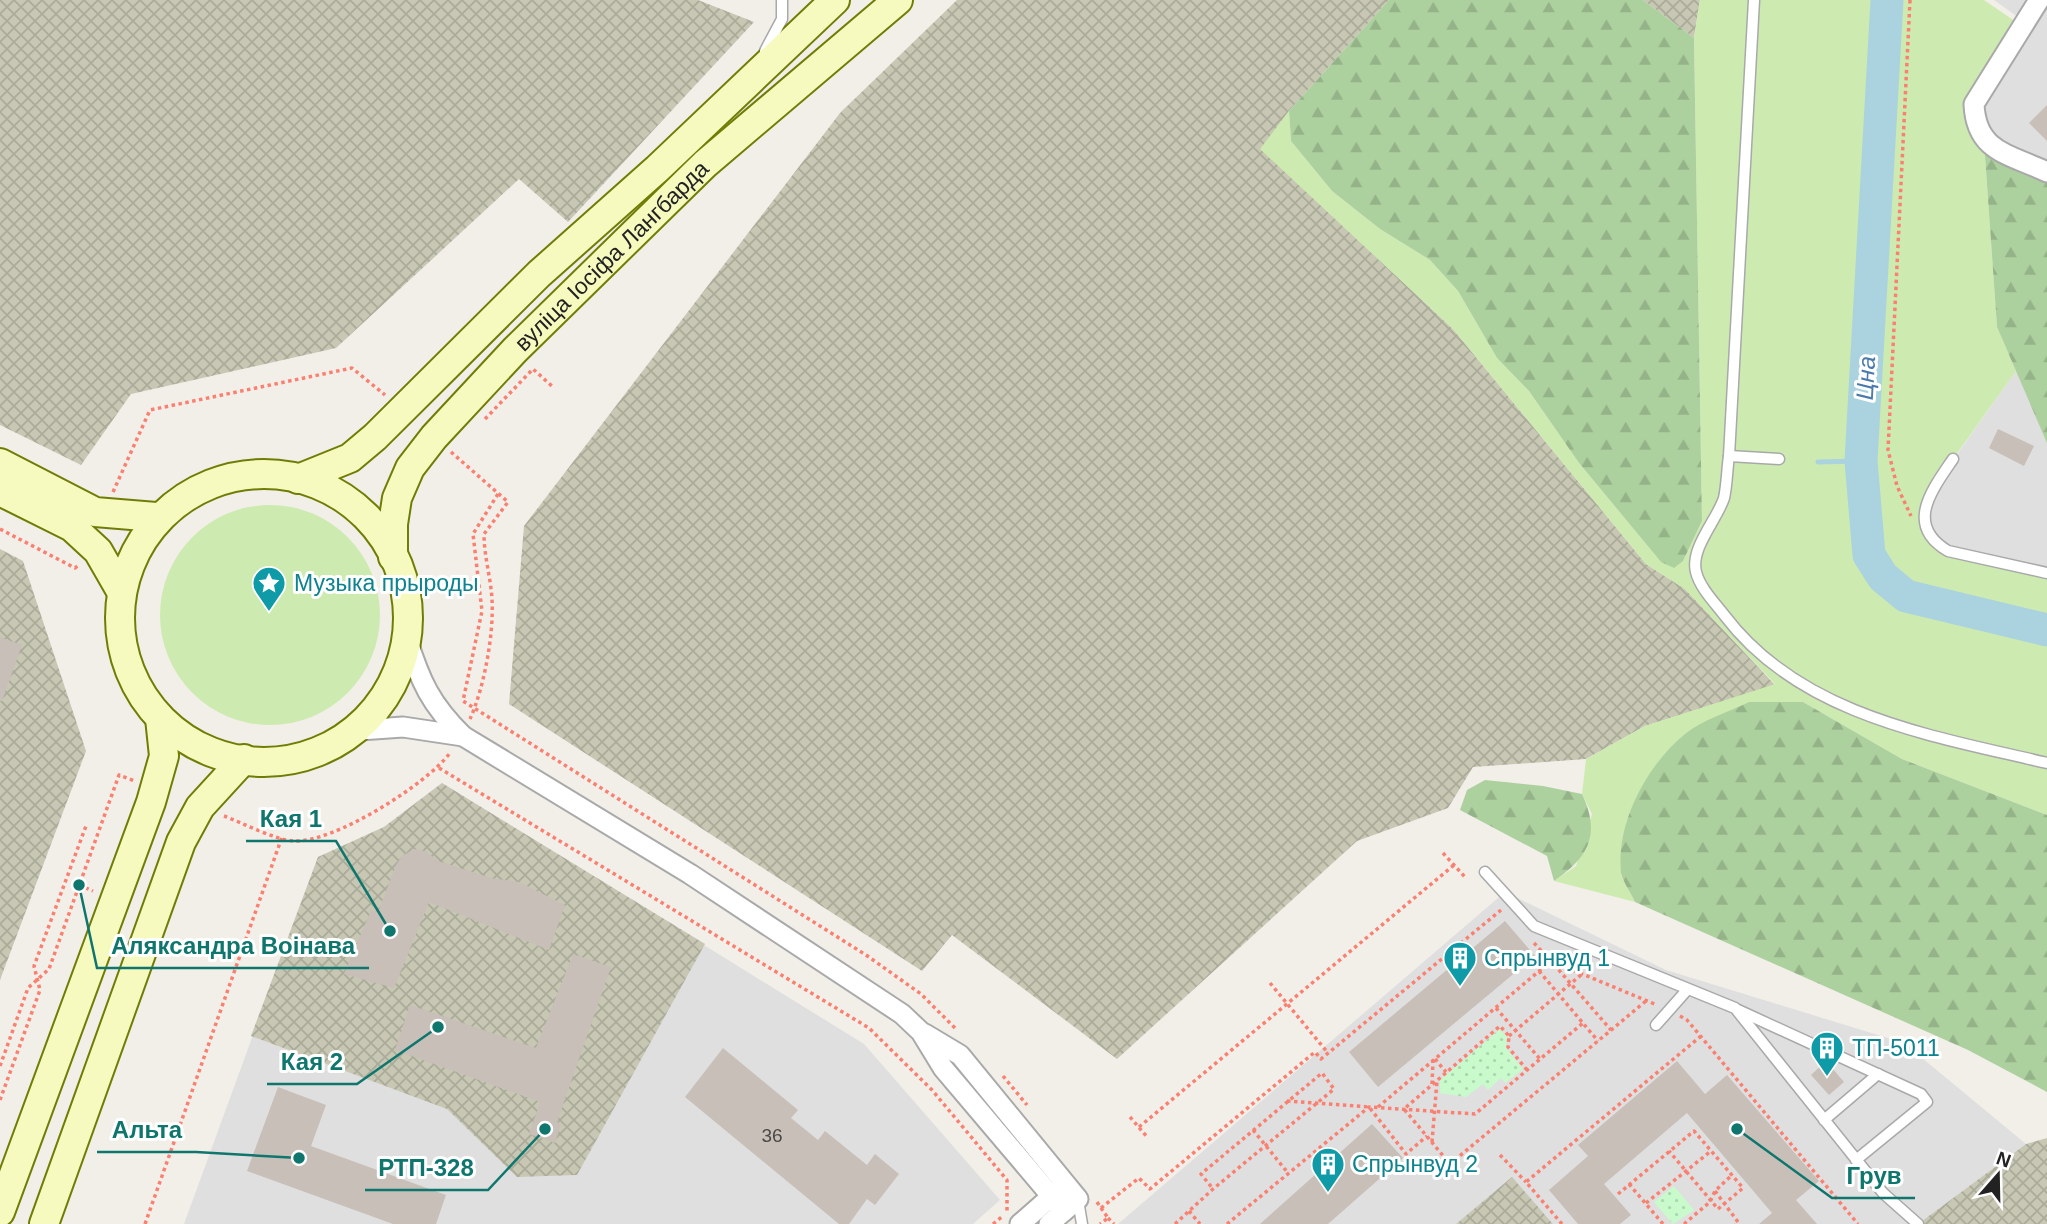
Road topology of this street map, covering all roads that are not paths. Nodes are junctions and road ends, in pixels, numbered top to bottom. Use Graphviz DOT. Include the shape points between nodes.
graph roads {
  1 [pos="782,0"];
  2 [pos="835,0"];
  3 [pos="878,0"];
  4 [pos="898,0"];
  5 [pos="1754,0"];
  6 [pos="2039,0"];
  7 [pos="719,108"];
  8 [pos="705,164"];
  9 [pos="2047,172"];
  10 [pos="1729,456"];
  11 [pos="1779,459"];
  12 [pos="1953,459"];
  13 [pos="0,463"];
  14 [pos="298,479"];
  15 [pos="0,491"];
  16 [pos="156,517"];
  17 [pos="393,557"];
  18 [pos="2047,573"];
  19 [pos="121,590"];
  20 [pos="407,639"];
  21 [pos="160,718"];
  22 [pos="360,730"];
  23 [pos="463,736"];
  24 [pos="244,759"];
  25 [pos="2047,762"];
  26 [pos="1485,872"];
  27 [pos="1687,990"];
  28 [pos="1734,1008"];
  29 [pos="1656,1025"];
  30 [pos="1878,1074"];
  31 [pos="1824,1120"];
  32 [pos="1856,1160"];
  33 [pos="1062,1203"];
  34 [pos="0,1212"];
  35 [pos="44,1224"];
  36 [pos="1020,1224"];
  37 [pos="1081,1224"];
  38 [pos="1918,1224"];
  1 -- 7 [label="lane" via="782,19 769,46 733,85"];
  2 -- 7 [label="main road, вуліца Іосіфа Лангбарда"];
  3 -- 8 [label="street"];
  4 -- 8 [label="main road, вуліца Іосіфа Лангбарда"];
  5 -- 10 [label="lane"];
  6 -- 9 [label="street" via="1974,104 1975,122 1984,142"];
  7 -- 14 [label="main road, вуліца Іосіфа Лангбарда" via="539,274 375,437 350,458"];
  8 -- 17 [label="main road, вуліца Іосіфа Лангбарда" via="515,350 434,437 411,468 397,498"];
  10 -- 11 [label="lane"];
  10 -- 25 [label="lane" via="1724,498 1698,553 1695,571 1739,634 1780,670 1848,709 1951,742"];
  12 -- 18 [label="lane" via="1925,508 1928,533 1936,543 1948,551"];
  13 -- 16 [label="main road" via="95,512"];
  14 -- 16 [label="main road" via="256,474 215,481 177,500"];
  14 -- 17 [label="main road" via="354,508"];
  15 -- 19 [label="main road" via="72,527 98,551"];
  16 -- 19 [label="main road" via="139,539"];
  17 -- 20 [label="main road" via="406,597"];
  19 -- 21 [label="main road" via="118,622 126,653 138,684"];
  20 -- 22 [label="main road" via="397,679"];
  20 -- 23 [label="street" via="426,693"];
  21 -- 24 [label="main road" via="199,745"];
  21 -- 34 [label="main road" via="164,756 151,802"];
  22 -- 23 [label="street" via="403,727"];
  22 -- 24 [label="main road" via="307,759 277,763"];
  23 -- 33 [label="street" via="690,874 960,1055"];
  24 -- 35 [label="main road" via="200,807 181,842"];
  26 -- 27 [label="lane" via="1534,926"];
  27 -- 28 [label="lane"];
  27 -- 29 [label="lane"];
  28 -- 30 [label="lane"];
  28 -- 31 [label="lane"];
  30 -- 31 [label="lane"];
  30 -- 32 [label="lane" via="1921,1094 1927,1102"];
  31 -- 32 [label="lane"];
  32 -- 38 [label="lane" via="1883,1193"];
  33 -- 36 [label="street"];
  33 -- 37 [label="lane"];
  33 -- 37 [label="lane"];
}
